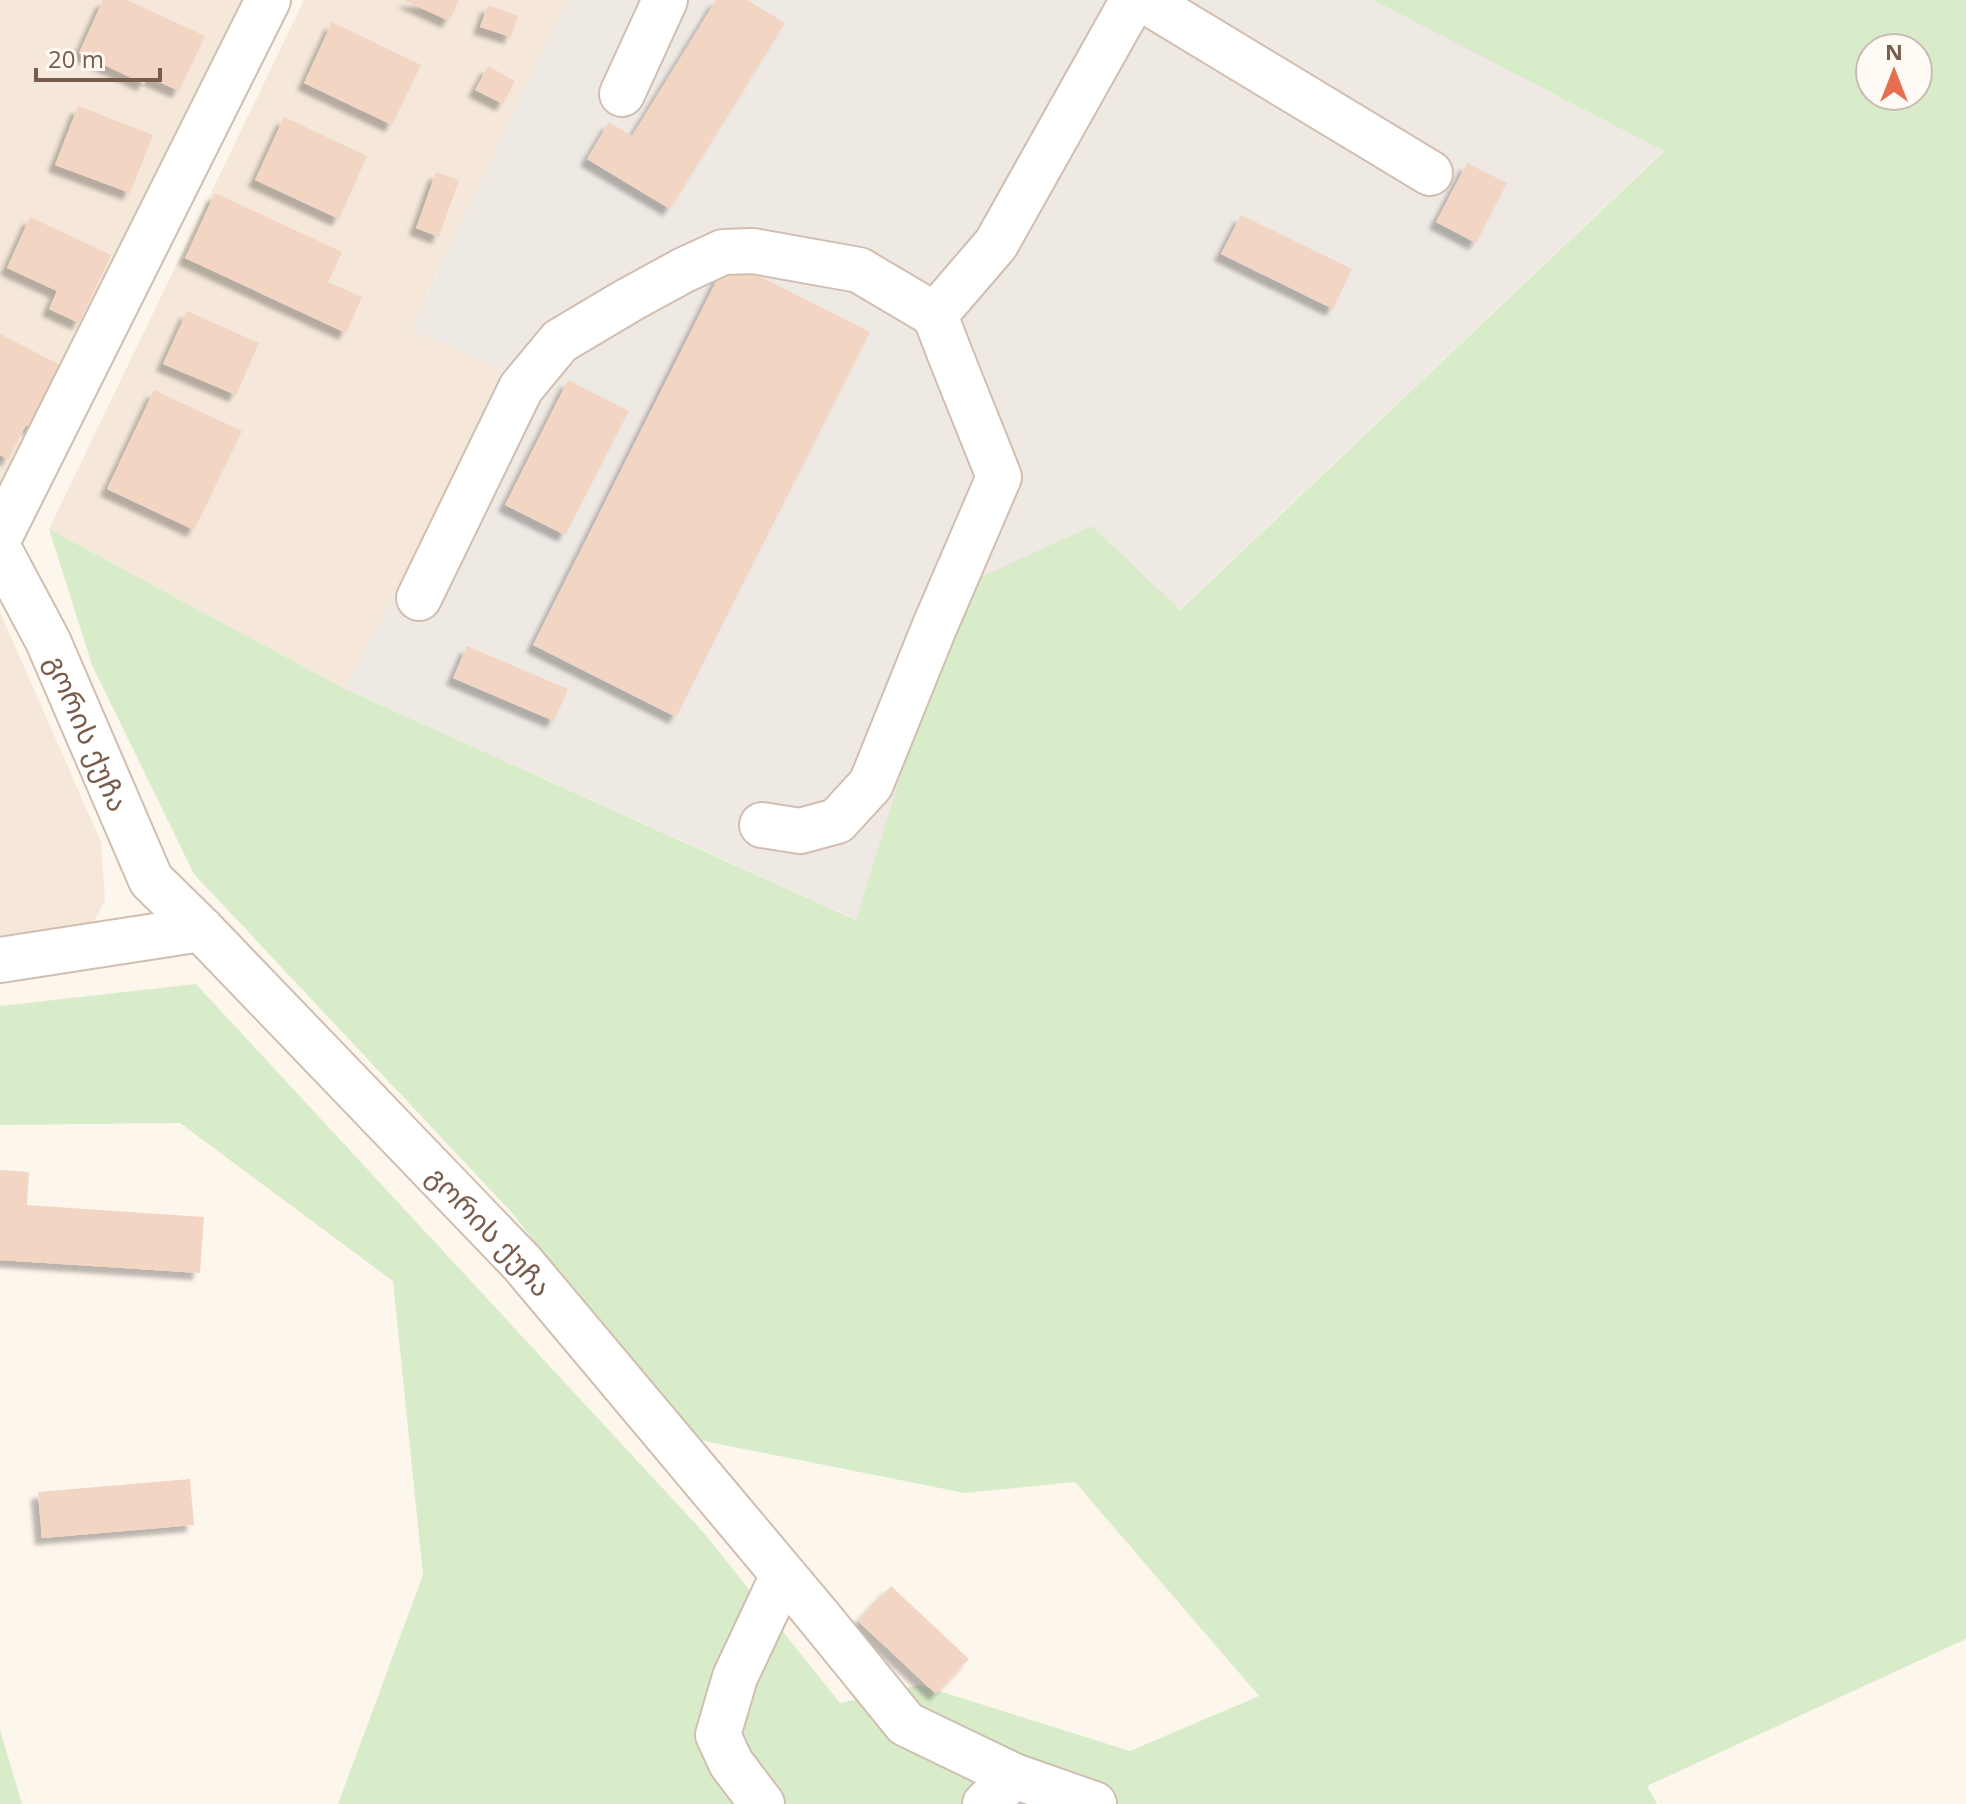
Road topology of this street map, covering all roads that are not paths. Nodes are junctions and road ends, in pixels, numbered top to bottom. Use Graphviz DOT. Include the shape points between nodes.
graph roads {
  1 [pos="268,0"];
  2 [pos="665,0"];
  3 [pos="1133,0"];
  4 [pos="1144,0"];
  5 [pos="622,94"];
  6 [pos="1430,173"];
  7 [pos="935,315"];
  8 [pos="0,536"];
  9 [pos="0,551"];
  10 [pos="419,598"];
  11 [pos="762,825"];
  12 [pos="201,929"];
  13 [pos="0,960"];
  14 [pos="783,1575"];
  15 [pos="1000,1790"];
  16 [pos="762,1804"];
  17 [pos="1094,1804"];
  1 -- 8 [label="street"];
  2 -- 5 [label="street"];
  3 -- 7 [label="street" via="996,244"];
  4 -- 6 [label="street"];
  7 -- 10 [label="street" via="859,270 753,251 723,252 656,285 560,341 521,388"];
  7 -- 11 [label="street" via="999,477 871,784 837,821 800,831"];
  9 -- 12 [label="street, გორის ქუჩა" via="48,641 151,880"];
  12 -- 13 [label="street"];
  12 -- 14 [label="street, გორის ქუჩა" via="522,1263"];
  14 -- 15 [label="street, გორის ქუჩა" via="906,1724"];
  14 -- 16 [label="street" via="735,1677 718,1735 731,1763"];
  15 -- 17 [label="street, გორის ქუჩა"];
}
